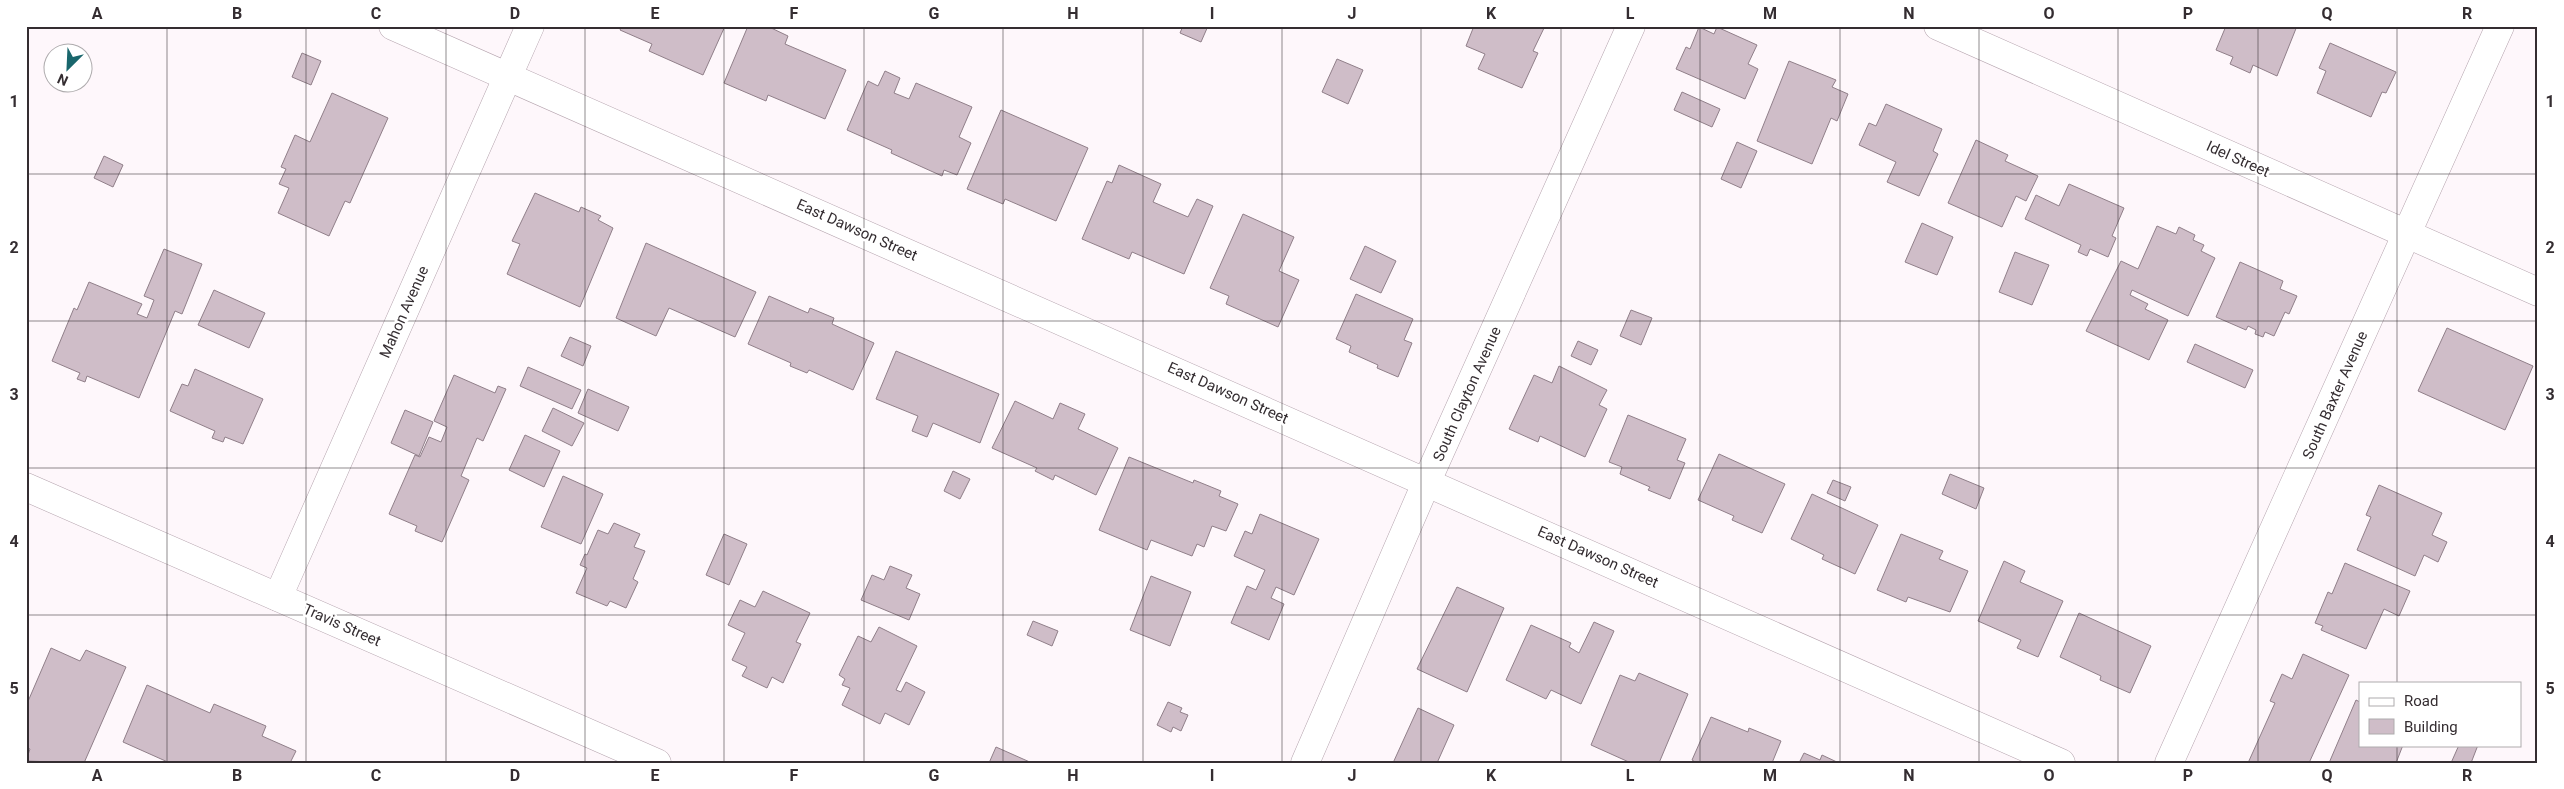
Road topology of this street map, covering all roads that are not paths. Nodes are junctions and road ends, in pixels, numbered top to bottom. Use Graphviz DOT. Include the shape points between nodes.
graph roads {
  1 [pos="393,26"];
  2 [pos="530,26"];
  3 [pos="1631,26"];
  4 [pos="1938,26"];
  5 [pos="2500,26"];
  6 [pos="507,76"];
  7 [pos="2408,234"];
  8 [pos="2538,292"];
  9 [pos="1427,481"];
  10 [pos="26,487"];
  11 [pos="278,597"];
  12 [pos="657,763"];
  13 [pos="1305,763"];
  14 [pos="2061,763"];
  15 [pos="2170,763"];
  1 -- 6 [label="street, East Dawson Street"];
  2 -- 6 [label="street, Mahon Avenue"];
  3 -- 9 [label="street, South Clayton Avenue"];
  4 -- 7 [label="street, Idel Street"];
  5 -- 7 [label="street, South Baxter Avenue"];
  6 -- 9 [label="street, East Dawson Street"];
  6 -- 11 [label="street, Mahon Avenue"];
  7 -- 8 [label="street, Idel Street"];
  7 -- 15 [label="street, South Baxter Avenue"];
  9 -- 13 [label="street, South Clayton Avenue"];
  9 -- 14 [label="street, East Dawson Street"];
  10 -- 11 [label="street, Travis Street"];
  11 -- 12 [label="street, Travis Street"];
}
